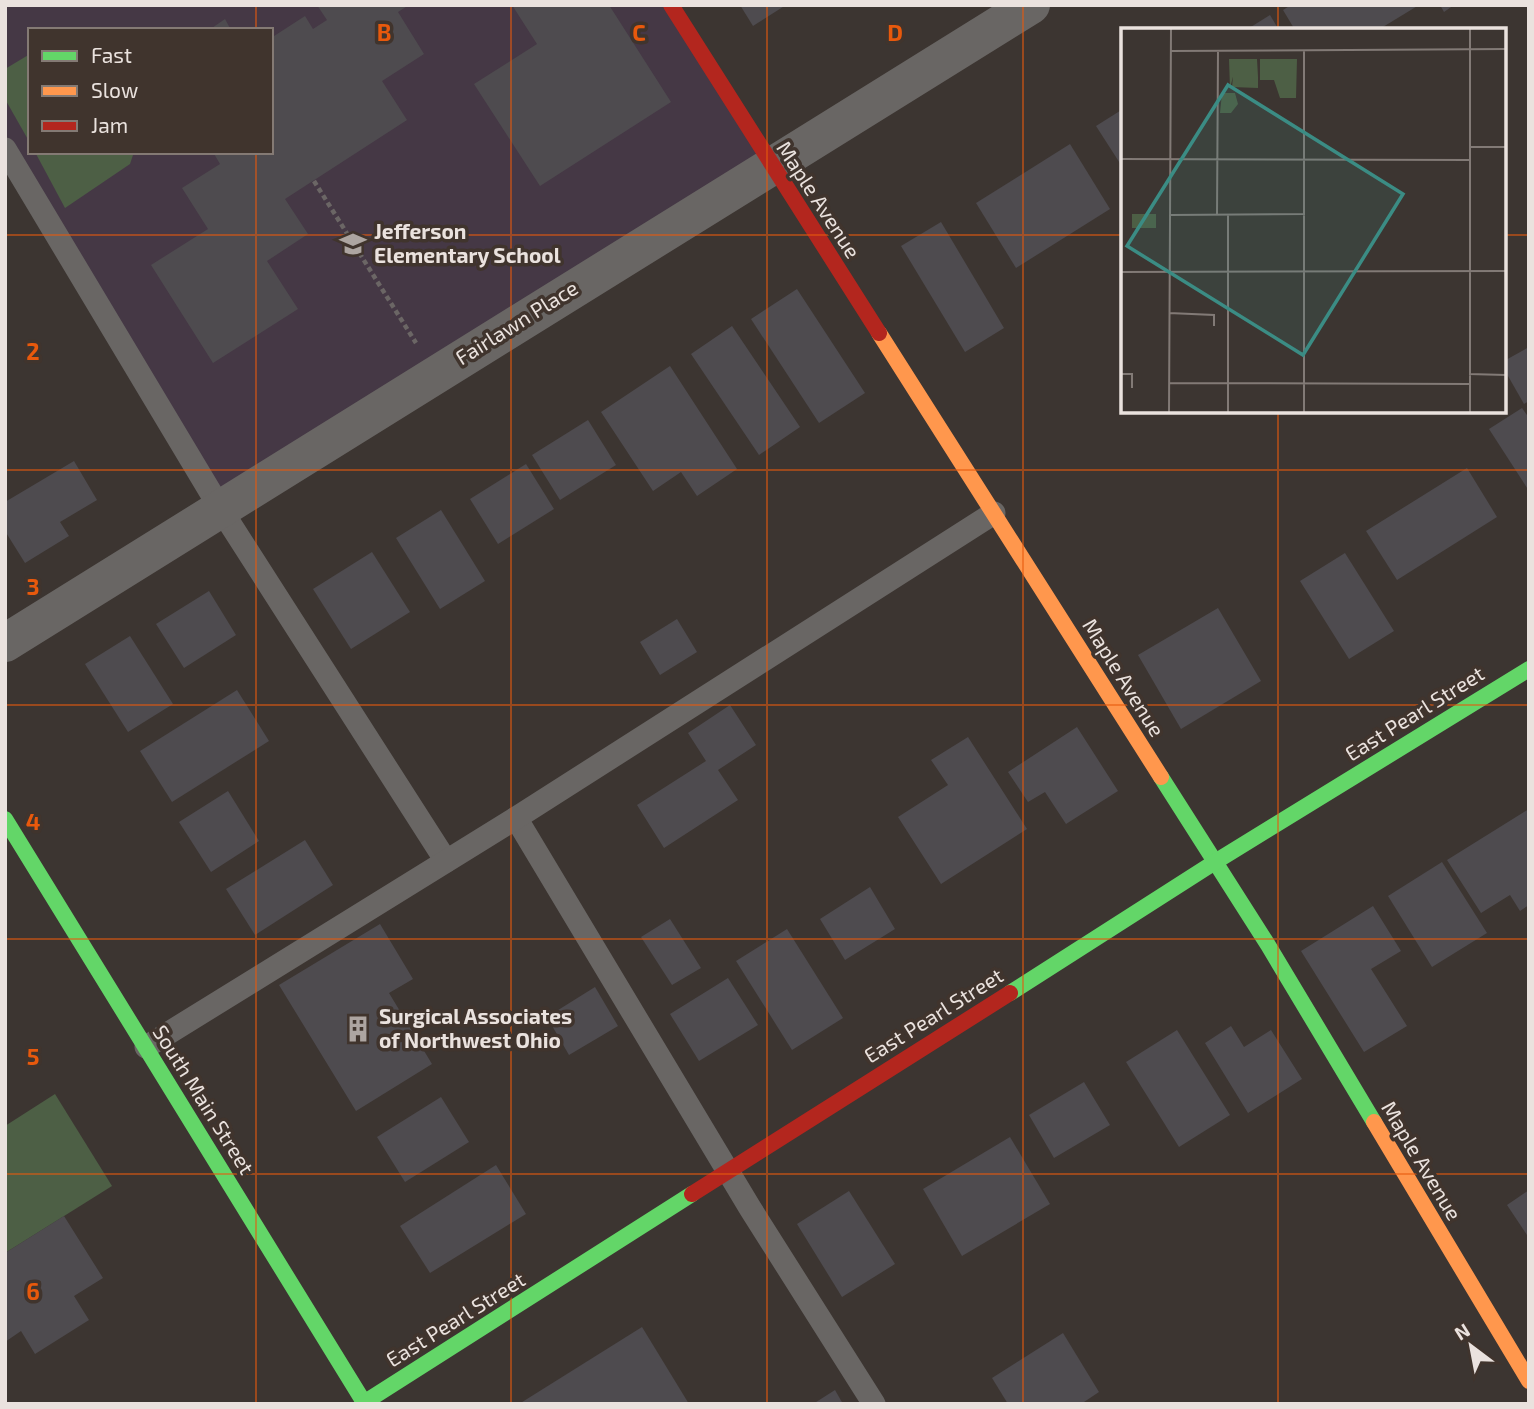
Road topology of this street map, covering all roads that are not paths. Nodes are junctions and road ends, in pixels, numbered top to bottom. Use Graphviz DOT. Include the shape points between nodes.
graph roads {
  1 [pos="671,5"];
  2 [pos="1031,5"];
  3 [pos="5,149"];
  4 [pos="771,166"];
  5 [pos="220,508"];
  6 [pos="994,513"];
  7 [pos="5,643"];
  8 [pos="1529,669"];
  9 [pos="516,818"];
  10 [pos="5,819"];
  11 [pos="446,862"];
  12 [pos="1215,862"];
  13 [pos="146,1047"];
  14 [pos="728,1172"];
  15 [pos="1529,1381"];
  16 [pos="364,1403"];
  17 [pos="874,1404"];
  1 -- 4 [label="street, Maple Avenue"];
  2 -- 4 [label="street, Fairlawn Place"];
  3 -- 5 [label="lane"];
  4 -- 5 [label="street, Fairlawn Place"];
  4 -- 6 [label="street, Maple Avenue"];
  5 -- 7 [label="street, Fairlawn Place"];
  5 -- 11 [label="lane"];
  6 -- 9 [label="lane"];
  6 -- 12 [label="street, Maple Avenue"];
  8 -- 12 [label="street, East Pearl Street"];
  9 -- 11 [label="lane"];
  9 -- 14 [label="lane"];
  10 -- 13 [label="street, South Main Street"];
  11 -- 13 [label="lane"];
  12 -- 14 [label="street, East Pearl Street"];
  12 -- 15 [label="street, Maple Avenue"];
  13 -- 16 [label="street, South Main Street"];
  14 -- 16 [label="street, East Pearl Street"];
  14 -- 17 [label="lane"];
}
